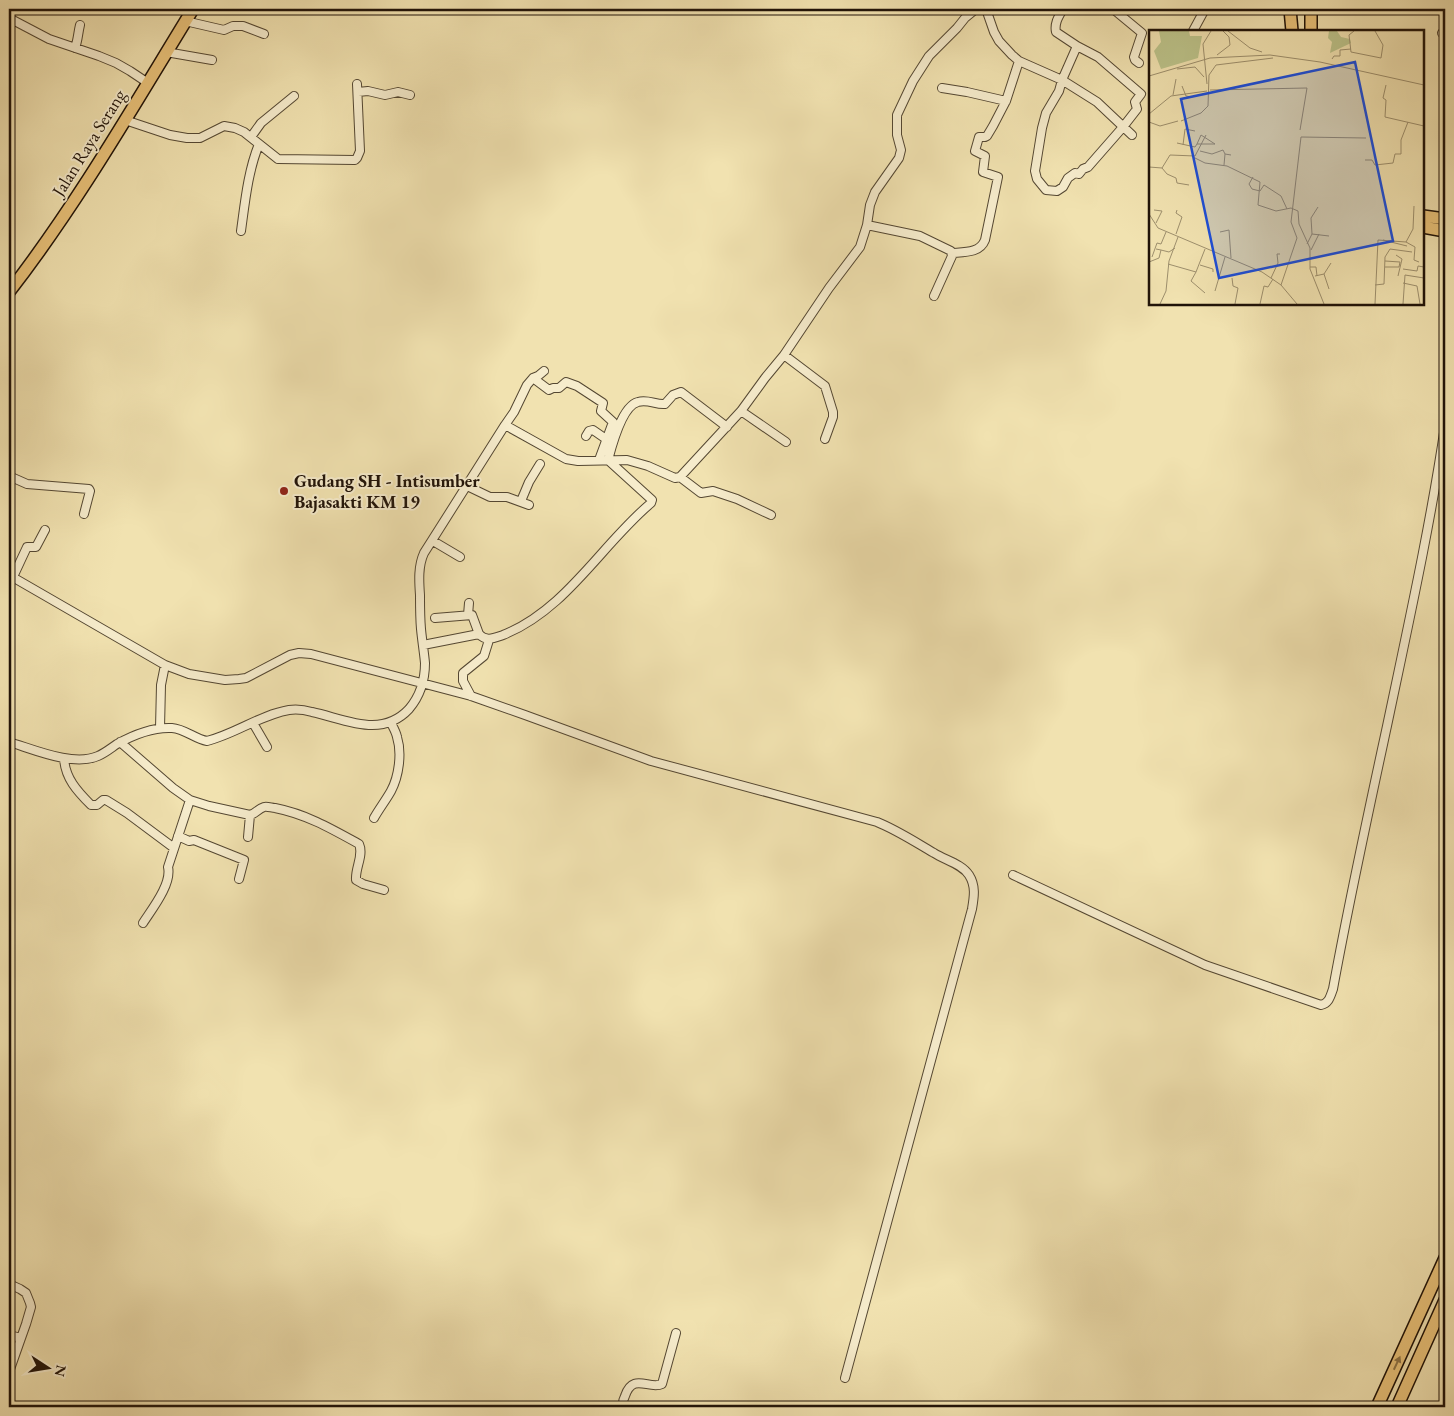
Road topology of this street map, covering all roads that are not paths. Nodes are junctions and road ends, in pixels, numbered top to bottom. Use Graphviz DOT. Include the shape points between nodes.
graph roads {
  1 [pos="193,9"];
  2 [pos="976,9"];
  3 [pos="986,9"];
  4 [pos="1063,9"];
  5 [pos="1112,9"];
  6 [pos="1205,9"];
  7 [pos="1290,9"];
  8 [pos="1310,9"];
  9 [pos="9,18"];
  10 [pos="185,21"];
  11 [pos="80,25"];
  12 [pos="1194,30"];
  13 [pos="1292,30"];
  14 [pos="1311,30"];
  15 [pos="264,34"];
  16 [pos="1077,46"];
  17 [pos="75,48"];
  18 [pos="166,52"];
  19 [pos="212,60"];
  20 [pos="1019,61"];
  21 [pos="1139,63"];
  22 [pos="1062,80"];
  23 [pos="148,83"];
  24 [pos="357,84"];
  25 [pos="942,88"];
  26 [pos="358,92"];
  27 [pos="410,95"];
  28 [pos="294,96"];
  29 [pos="1006,100"];
  30 [pos="125,120"];
  31 [pos="1123,127"];
  32 [pos="1132,135"];
  33 [pos="251,137"];
  34 [pos="259,144"];
  35 [pos="1424,216"];
  36 [pos="1443,224"];
  37 [pos="868,225"];
  38 [pos="1424,227"];
  39 [pos="241,231"];
  40 [pos="952,253"];
  41 [pos="9,292"];
  42 [pos="934,296"];
  43 [pos="784,355"];
  44 [pos="544,370"];
  45 [pos="532,378"];
  46 [pos="741,412"];
  47 [pos="505,425"];
  48 [pos="1445,426"];
  49 [pos="727,428"];
  50 [pos="586,436"];
  51 [pos="606,439"];
  52 [pos="825,439"];
  53 [pos="786,442"];
  54 [pos="599,460"];
  55 [pos="608,460"];
  56 [pos="540,464"];
  57 [pos="9,476"];
  58 [pos="680,477"];
  59 [pos="467,486"];
  60 [pos="521,501"];
  61 [pos="529,505"];
  62 [pos="84,514"];
  63 [pos="771,515"];
  64 [pos="45,530"];
  65 [pos="432,541"];
  66 [pos="460,557"];
  67 [pos="11,576"];
  68 [pos="469,603"];
  69 [pos="468,615"];
  70 [pos="435,618"];
  71 [pos="479,634"];
  72 [pos="489,640"];
  73 [pos="423,645"];
  74 [pos="165,664"];
  75 [pos="423,683"];
  76 [pos="471,696"];
  77 [pos="253,722"];
  78 [pos="391,722"];
  79 [pos="160,728"];
  80 [pos="9,742"];
  81 [pos="120,742"];
  82 [pos="267,747"];
  83 [pos="64,758"];
  84 [pos="190,800"];
  85 [pos="250,815"];
  86 [pos="374,818"];
  87 [pos="178,836"];
  88 [pos="248,837"];
  89 [pos="174,848"];
  90 [pos="1013,875"];
  91 [pos="239,879"];
  92 [pos="384,890"];
  93 [pos="143,923"];
  94 [pos="1445,1258"];
  95 [pos="9,1284"];
  96 [pos="1445,1300"];
  97 [pos="676,1333"];
  98 [pos="9,1335"];
  99 [pos="21,1338"];
  100 [pos="9,1372"];
  101 [pos="846,1378"];
  102 [pos="624,1407"];
  103 [pos="1377,1407"];
  104 [pos="1397,1407"];
  1 -- 10 [label="highway, Jalan Raya Serang"];
  2 -- 37 [label="street" via="929,56 913,81 897,115 899,158 875,192"];
  3 -- 20 [label="street" via="999,41"];
  4 -- 16 [label="street" via="1056,22 1056,32"];
  5 -- 21 [label="street" via="1142,33 1134,56"];
  6 -- 12 [label="street"];
  7 -- 13 [label="highway"];
  8 -- 14 [label="highway"];
  9 -- 17 [label="street" via="49,39"];
  10 -- 15 [label="street" via="224,30 243,26"];
  10 -- 18 [label="highway, Jalan Raya Serang"];
  11 -- 17 [label="street"];
  16 -- 22 [label="street"];
  16 -- 31 [label="street" via="1098,57 1141,94 1135,102 1137,109"];
  17 -- 23 [label="street" via="116,63"];
  18 -- 19 [label="street"];
  18 -- 23 [label="highway, Jalan Raya Serang"];
  20 -- 22 [label="street"];
  20 -- 29 [label="street"];
  22 -- 31 [label="street" via="1097,102"];
  22 -- 31 [label="street" via="1046,113 1038,148 1035,171 1044,189 1057,191 1063,187 1068,178 1088,167"];
  23 -- 30 [label="highway, Jalan Raya Serang"];
  24 -- 26 [label="street"];
  25 -- 29 [label="street"];
  26 -- 27 [label="street"];
  26 -- 34 [label="street" via="360,151 355,160 278,159"];
  28 -- 33 [label="street" via="261,123"];
  29 -- 40 [label="street" via="987,136 979,137 975,151 984,156 984,172 998,177 986,240 980,248"];
  30 -- 33 [label="street" via="187,138 200,138 224,126"];
  30 -- 41 [label="highway, Jalan Raya Serang" via="81,192"];
  31 -- 32 [label="street"];
  33 -- 34 [label="street"];
  34 -- 39 [label="street" via="248,182"];
  35 -- 36 [label="highway"];
  36 -- 38 [label="highway"];
  37 -- 40 [label="street" via="920,236"];
  37 -- 43 [label="street" via="860,247"];
  40 -- 42 [label="street"];
  43 -- 46 [label="street"];
  43 -- 52 [label="street" via="825,386 833,412"];
  44 -- 45 [label="street"];
  45 -- 47 [label="street"];
  45 -- 51 [label="street" via="549,390 566,382 602,401 601,411 612,422"];
  46 -- 49 [label="street"];
  46 -- 53 [label="street"];
  47 -- 54 [label="street" via="566,459"];
  47 -- 59 [label="street"];
  48 -- 90 [label="street" via="1422,562 1329,1000 1321,1006 1205,965"];
  49 -- 55 [label="street" via="681,392 665,404 639,401 628,408"];
  49 -- 58 [label="street"];
  50 -- 51 [label="street" via="593,430"];
  51 -- 54 [label="street"];
  54 -- 55 [label="street"];
  55 -- 58 [label="street" via="633,461"];
  55 -- 72 [label="street" via="652,503 556,602 513,631"];
  56 -- 60 [label="street"];
  57 -- 62 [label="street" via="27,484 89,489"];
  58 -- 63 [label="street" via="701,493 713,491"];
  59 -- 60 [label="street" via="490,497"];
  59 -- 65 [label="street"];
  60 -- 61 [label="street"];
  64 -- 67 [label="street" via="36,547 26,547"];
  65 -- 66 [label="street"];
  65 -- 73 [label="street" via="422,557 419,575"];
  67 -- 74 [label="street"];
  68 -- 69 [label="street"];
  69 -- 70 [label="street"];
  69 -- 71 [label="street" via="473,616"];
  71 -- 72 [label="street"];
  71 -- 73 [label="street"];
  72 -- 76 [label="street" via="484,656 463,673 463,681"];
  73 -- 75 [label="street"];
  74 -- 75 [label="street" via="189,674 232,680 246,678 290,655 305,653"];
  74 -- 79 [label="street" via="160,692"];
  75 -- 76 [label="street"];
  75 -- 78 [label="street" via="411,706"];
  76 -- 101 [label="street" via="651,761 877,822 963,868 968,874 974,885 972,909"];
  77 -- 78 [label="street" via="293,710 366,725"];
  77 -- 79 [label="street" via="207,741 179,729"];
  77 -- 82 [label="street"];
  78 -- 86 [label="street" via="399,753 396,777"];
  79 -- 81 [label="street"];
  80 -- 83 [label="street"];
  81 -- 83 [label="street" via="97,757"];
  81 -- 84 [label="street"];
  83 -- 89 [label="street" via="69,778 91,805 106,800"];
  84 -- 85 [label="street"];
  84 -- 87 [label="street"];
  85 -- 88 [label="street"];
  85 -- 92 [label="street" via="267,807 311,819 336,831 359,844 356,880"];
  87 -- 89 [label="street"];
  87 -- 91 [label="street" via="244,860"];
  89 -- 93 [label="street" via="167,881"];
  103 -- 94 [label="highway, one-way"];
  95 -- 99 [label="street" via="26,1293 30,1302"];
  96 -- 104 [label="highway"];
  97 -- 102 [label="street" via="662,1384 634,1384 626,1391"];
  98 -- 99 [label="street"];
  99 -- 100 [label="street"];
}
